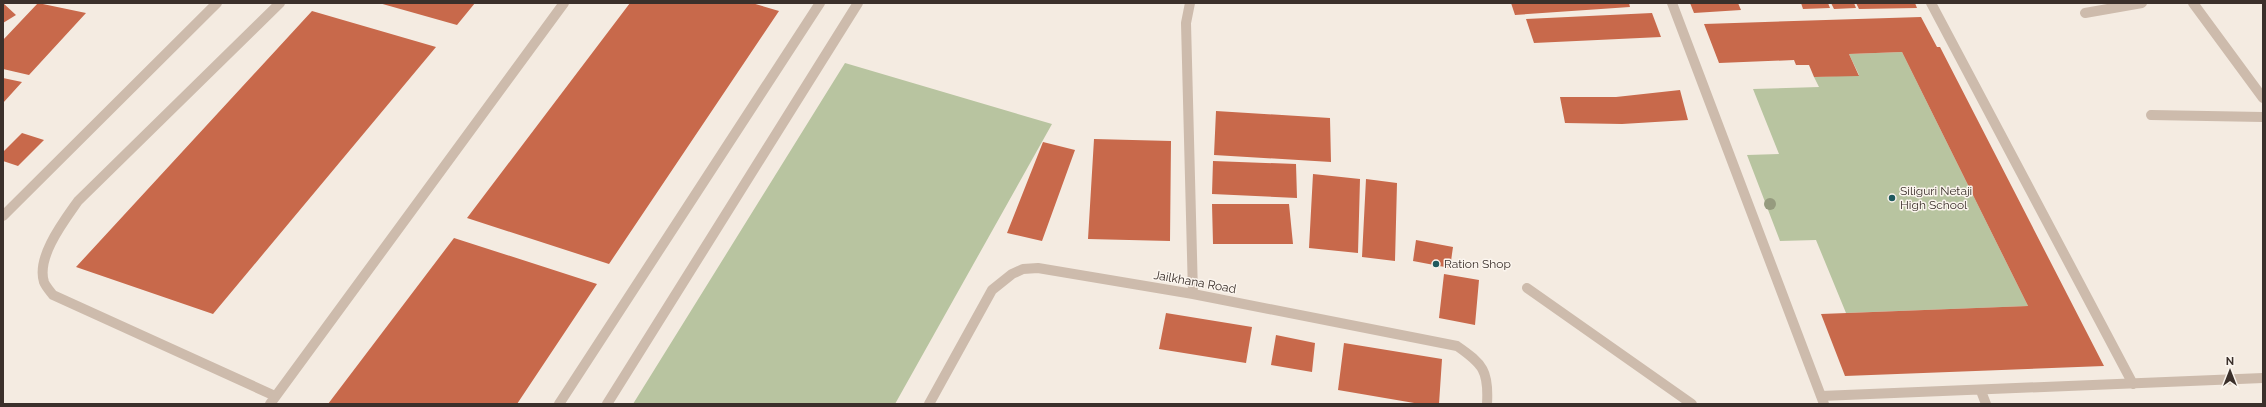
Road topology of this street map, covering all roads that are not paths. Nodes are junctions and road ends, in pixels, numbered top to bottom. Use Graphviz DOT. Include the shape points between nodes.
graph roads {
  1 [pos="280,3"];
  2 [pos="564,3"];
  3 [pos="820,3"];
  4 [pos="858,3"];
  5 [pos="1190,3"];
  6 [pos="1672,3"];
  7 [pos="1931,3"];
  8 [pos="2142,3"];
  9 [pos="2193,3"];
  10 [pos="211,5"];
  11 [pos="2085,12"];
  12 [pos="2263,98"];
  13 [pos="2151,115"];
  14 [pos="2263,117"];
  15 [pos="3,216"];
  16 [pos="1527,288"];
  17 [pos="1193,294"];
  18 [pos="2263,378"];
  19 [pos="2133,384"];
  20 [pos="1981,391"];
  21 [pos="272,400"];
  22 [pos="1822,400"];
  23 [pos="559,404"];
  24 [pos="607,404"];
  25 [pos="928,404"];
  26 [pos="1487,404"];
  27 [pos="1692,404"];
  28 [pos="1986,404"];
  1 -- 21 [label="street" via="78,201 58,232 43,267 44,282 53,295"];
  2 -- 21 [label="street"];
  3 -- 23 [label="street"];
  4 -- 24 [label="street"];
  5 -- 17 [label="street" via="1186,23"];
  6 -- 22 [label="street"];
  7 -- 19 [label="street"];
  8 -- 11 [label="street"];
  9 -- 12 [label="street"];
  10 -- 15 [label="street"];
  13 -- 14 [label="street"];
  16 -- 27 [label="street"];
  17 -- 25 [label="street, Jailkhana Road" via="1038,268 1023,269 1012,274 992,290"];
  17 -- 26 [label="street, Jailkhana Road" via="1457,346 1476,359 1488,388"];
  18 -- 19 [label="street"];
  19 -- 20 [label="street"];
  20 -- 22 [label="street"];
  20 -- 28 [label="street"];
}
